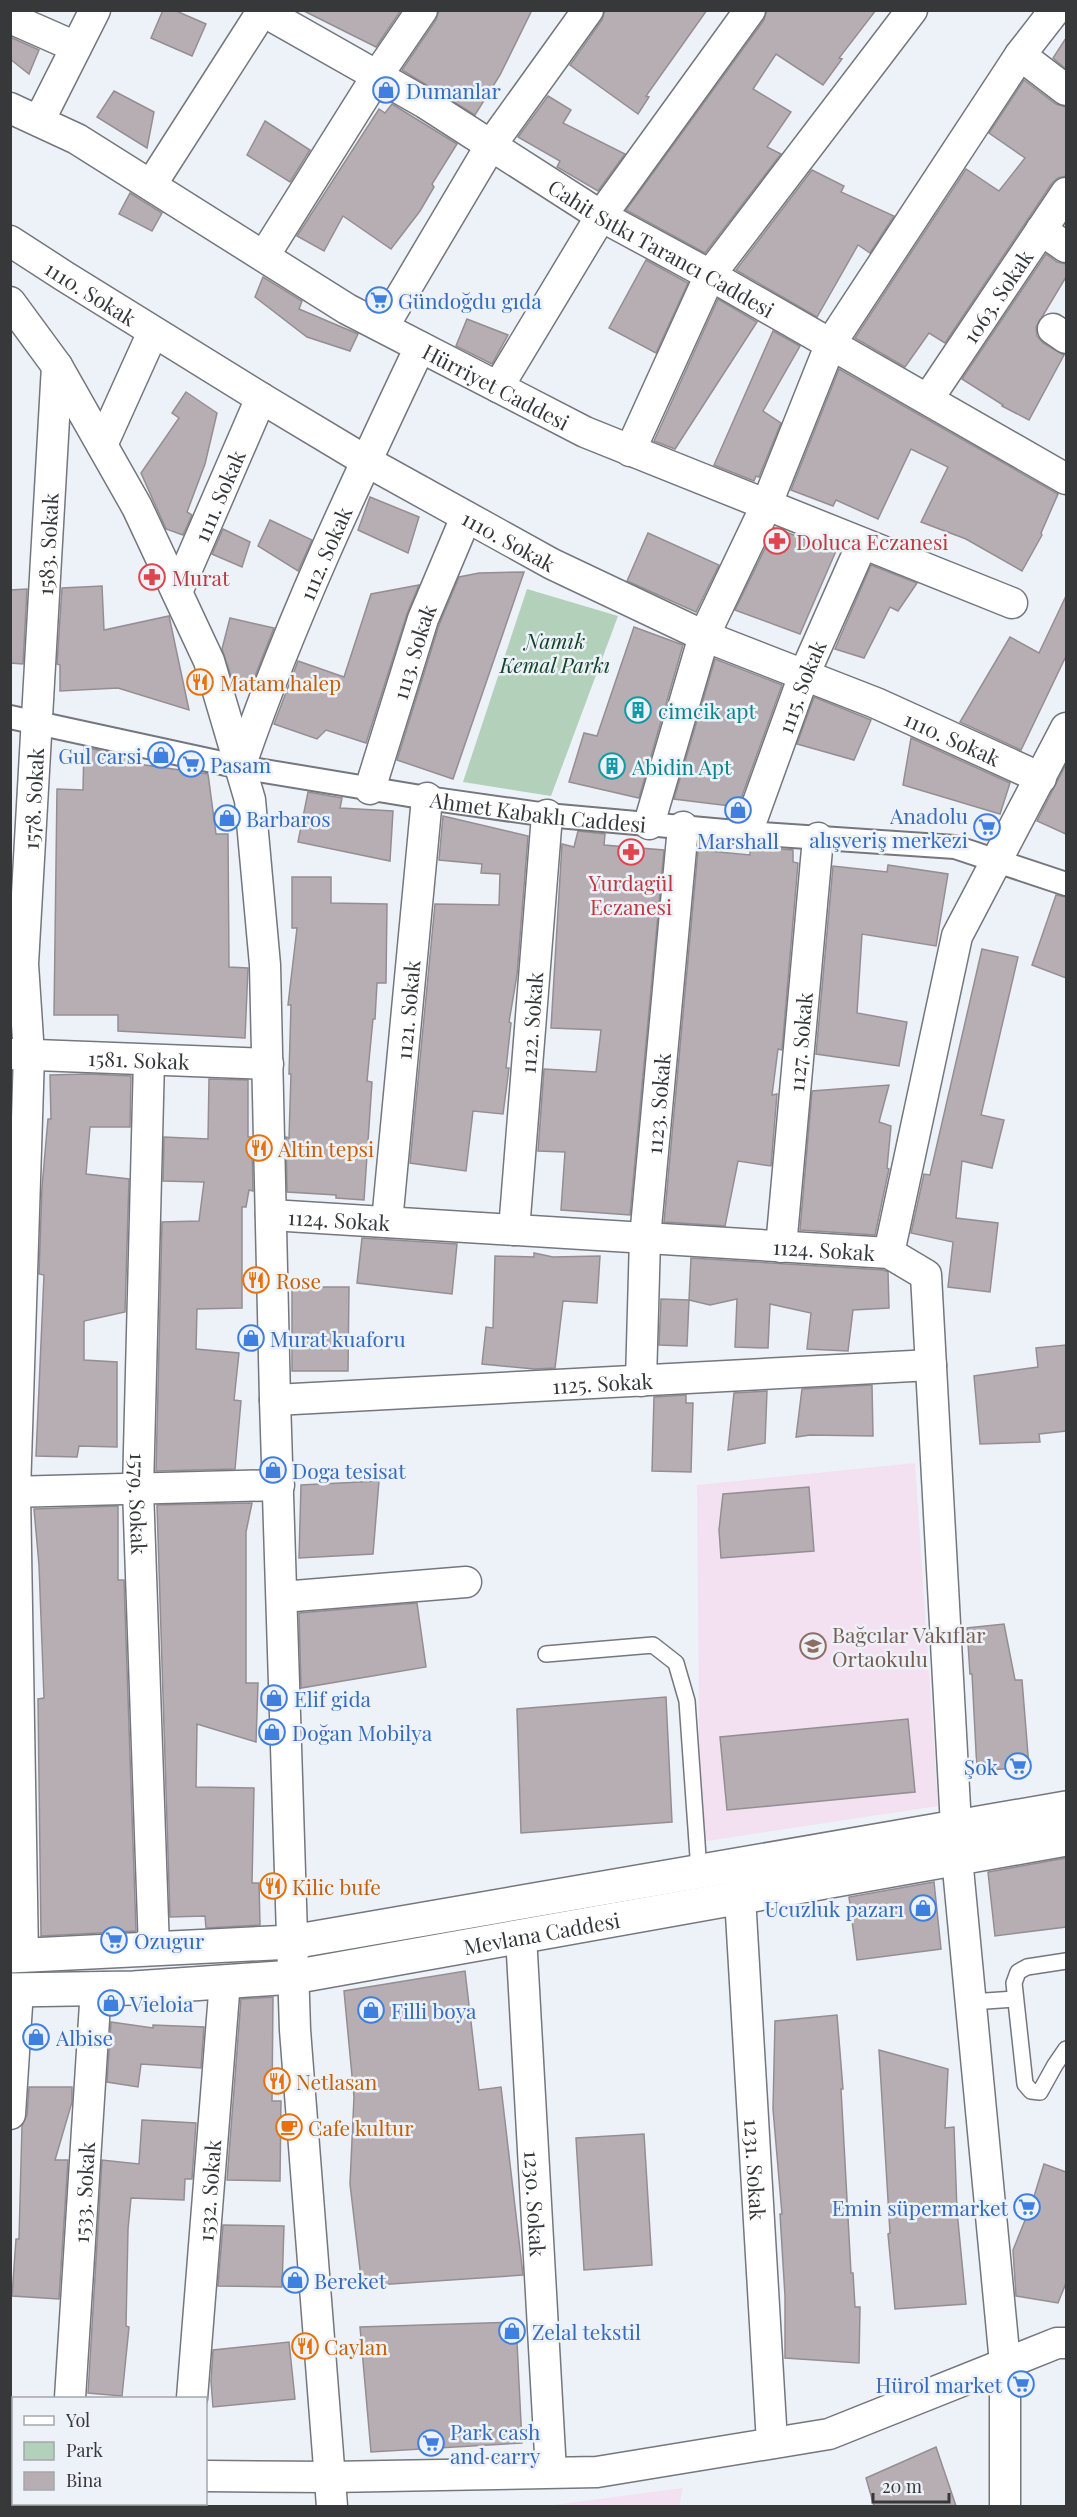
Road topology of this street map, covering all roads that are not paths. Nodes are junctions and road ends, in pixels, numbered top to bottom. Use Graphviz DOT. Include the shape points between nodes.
graph roads {
  1 [pos="95,10"];
  2 [pos="422,10"];
  3 [pos="588,10"];
  4 [pos="750,10"];
  5 [pos="912,10"];
  6 [pos="1055,10"];
  7 [pos="262,11"];
  8 [pos="10,18"];
  9 [pos="76,47"];
  10 [pos="1020,56"];
  11 [pos="377,76"];
  12 [pos="1066,90"];
  13 [pos="10,108"];
  14 [pos="39,121"];
  15 [pos="491,145"];
  16 [pos="151,185"];
  17 [pos="1066,193"];
  18 [pos="601,216"];
  19 [pos="1041,230"];
  20 [pos="10,241"];
  21 [pos="1066,247"];
  22 [pos="264,256"];
  23 [pos="710,275"];
  24 [pos="10,302"];
  25 [pos="383,327"];
  26 [pos="153,332"];
  27 [pos="831,343"];
  28 [pos="420,347"];
  29 [pos="57,366"];
  30 [pos="498,387"];
  31 [pos="261,398"];
  32 [pos="928,399"];
  33 [pos="102,446"];
  34 [pos="630,451"];
  35 [pos="366,460"];
  36 [pos="1066,479"];
  37 [pos="766,506"];
  38 [pos="466,517"];
  39 [pos="862,544"];
  40 [pos="177,592"];
  41 [pos="1012,603"];
  42 [pos="704,636"];
  43 [pos="804,675"];
  44 [pos="23,719"];
  45 [pos="1066,728"];
  46 [pos="240,767"];
  47 [pos="1041,778"];
  48 [pos="370,789"];
  49 [pos="427,798"];
  50 [pos="547,815"];
  51 [pos="649,824"];
  52 [pos="683,827"];
  53 [pos="747,833"];
  54 [pos="818,838"];
  55 [pos="998,861"];
  56 [pos="1066,884"];
  57 [pos="20,1055"];
  58 [pos="149,1060"];
  59 [pos="268,1064"];
  60 [pos="271,1215"];
  61 [pos="387,1222"];
  62 [pos="514,1230"];
  63 [pos="645,1238"];
  64 [pos="781,1247"];
  65 [pos="889,1253"];
  66 [pos="931,1365"];
  67 [pos="641,1381"];
  68 [pos="275,1400"];
  69 [pos="279,1485"];
  70 [pos="138,1489"];
  71 [pos="13,1492"];
  72 [pos="466,1582"];
  73 [pos="282,1597"];
  74 [pos="546,1654"];
  75 [pos="1066,1808"];
  76 [pos="956,1826"];
  77 [pos="1066,1839"];
  78 [pos="957,1858"];
  79 [pos="699,1870"];
  80 [pos="740,1897"];
  81 [pos="521,1936"];
  82 [pos="292,1942"];
  83 [pos="154,1949"];
  84 [pos="17,1956"];
  85 [pos="1066,1961"];
  86 [pos="293,1977"];
  87 [pos="225,1981"];
  88 [pos="96,1988"];
  89 [pos="14,1990"];
  90 [pos="1015,1999"];
  91 [pos="971,2002"];
  92 [pos="1066,2049"];
  93 [pos="10,2114"];
  94 [pos="1063,2335"];
  95 [pos="1005,2362"];
  96 [pos="70,2397"];
  97 [pos="192,2397"];
  98 [pos="771,2443"];
  99 [pos="551,2472"];
  100 [pos="207,2476"];
  101 [pos="330,2477"];
  102 [pos="332,2506"];
  103 [pos="1005,2506"];
  1 -- 9 [label="street"];
  2 -- 11 [label="street"];
  3 -- 15 [label="street"];
  4 -- 18 [label="street"];
  5 -- 23 [label="street"];
  6 -- 10 [label="street"];
  7 -- 11 [label="street, Cahit Sıtkı Tarancı Caddesi"];
  7 -- 16 [label="street"];
  8 -- 9 [label="street"];
  9 -- 14 [label="street"];
  10 -- 12 [label="street"];
  10 -- 27 [label="street"];
  11 -- 15 [label="street, Cahit Sıtkı Tarancı Caddesi"];
  11 -- 22 [label="street"];
  13 -- 14 [label="street, Hürriyet Caddesi"];
  14 -- 16 [label="street, Hürriyet Caddesi" via="77,139"];
  15 -- 18 [label="street, Cahit Sıtkı Tarancı Caddesi"];
  15 -- 25 [label="street"];
  16 -- 22 [label="street, Hürriyet Caddesi"];
  17 -- 19 [label="street, 1063. Sokak"];
  18 -- 23 [label="street, Cahit Sıtkı Tarancı Caddesi"];
  18 -- 30 [label="street"];
  19 -- 21 [label="street"];
  19 -- 32 [label="street, 1063. Sokak"];
  20 -- 26 [label="street, 1110. Sokak"];
  22 -- 25 [label="street, Hürriyet Caddesi"];
  23 -- 27 [label="street, Cahit Sıtkı Tarancı Caddesi"];
  23 -- 34 [label="street"];
  24 -- 29 [label="street"];
  25 -- 28 [label="street, Hürriyet Caddesi"];
  26 -- 31 [label="street, 1110. Sokak"];
  26 -- 33 [label="street"];
  27 -- 32 [label="street, Cahit Sıtkı Tarancı Caddesi"];
  27 -- 37 [label="street"];
  28 -- 30 [label="street, Hürriyet Caddesi"];
  28 -- 35 [label="street, 1112. Sokak"];
  29 -- 33 [label="street"];
  29 -- 44 [label="street, 1583. Sokak"];
  30 -- 34 [label="street, Hürriyet Caddesi"];
  31 -- 35 [label="street, 1110. Sokak"];
  31 -- 40 [label="street, 1111. Sokak"];
  32 -- 36 [label="street, Cahit Sıtkı Tarancı Caddesi"];
  33 -- 40 [label="street" via="137,507"];
  34 -- 37 [label="street, Hürriyet Caddesi"];
  35 -- 38 [label="street, 1110. Sokak"];
  35 -- 46 [label="street, 1112. Sokak" via="267,687"];
  37 -- 39 [label="street, Hürriyet Caddesi"];
  37 -- 42 [label="street"];
  38 -- 42 [label="street, 1110. Sokak" via="552,564"];
  38 -- 48 [label="street, 1113. Sokak" via="423,619"];
  39 -- 41 [label="street, Hürriyet Caddesi"];
  39 -- 43 [label="street, 1115. Sokak"];
  40 -- 46 [label="street" via="209,660"];
  42 -- 43 [label="street, 1110. Sokak"];
  42 -- 51 [label="street"];
  43 -- 47 [label="street, 1110. Sokak" via="876,703"];
  43 -- 53 [label="street, 1115. Sokak"];
  44 -- 46 [label="street, Ahmet Kabaklı Caddesi"];
  44 -- 57 [label="street, 1578. Sokak"];
  45 -- 47 [label="street"];
  46 -- 48 [label="street, Ahmet Kabaklı Caddesi"];
  46 -- 59 [label="street" via="250,800 265,965"];
  47 -- 55 [label="street"];
  48 -- 49 [label="street, Ahmet Kabaklı Caddesi"];
  49 -- 50 [label="street, Ahmet Kabaklı Caddesi"];
  49 -- 61 [label="street, 1121. Sokak"];
  50 -- 51 [label="street, Ahmet Kabaklı Caddesi"];
  50 -- 62 [label="street, 1122. Sokak"];
  51 -- 52 [label="street, Ahmet Kabaklı Caddesi"];
  52 -- 53 [label="street, Ahmet Kabaklı Caddesi"];
  52 -- 63 [label="street, 1123. Sokak"];
  53 -- 54 [label="street, Ahmet Kabaklı Caddesi"];
  54 -- 55 [label="street, Ahmet Kabaklı Caddesi" via="955,848"];
  54 -- 64 [label="street, 1127. Sokak"];
  55 -- 56 [label="street, Ahmet Kabaklı Caddesi"];
  55 -- 65 [label="street" via="957,936"];
  57 -- 58 [label="street, 1581. Sokak"];
  57 -- 71 [label="street, 1578. Sokak"];
  58 -- 59 [label="street, 1581. Sokak"];
  58 -- 70 [label="street, 1579. Sokak"];
  59 -- 60 [label="street"];
  60 -- 61 [label="street, 1124. Sokak"];
  60 -- 68 [label="street"];
  61 -- 62 [label="street, 1124. Sokak"];
  62 -- 63 [label="street, 1124. Sokak"];
  63 -- 64 [label="street, 1124. Sokak"];
  63 -- 67 [label="street, 1123. Sokak"];
  64 -- 65 [label="street, 1124. Sokak"];
  65 -- 66 [label="street, 1124. Sokak" via="926,1275"];
  66 -- 67 [label="street, 1125. Sokak"];
  66 -- 76 [label="street, 1124. Sokak"];
  67 -- 68 [label="street, 1125. Sokak"];
  68 -- 69 [label="street"];
  69 -- 70 [label="street"];
  69 -- 73 [label="street"];
  70 -- 71 [label="street"];
  70 -- 83 [label="street, 1579. Sokak"];
  71 -- 84 [label="street, 1578. Sokak"];
  72 -- 73 [label="street"];
  73 -- 82 [label="street"];
  74 -- 79 [label="lane" via="653,1645 676,1663 687,1701"];
  75 -- 76 [label="main road, Mevlana Caddesi"];
  76 -- 79 [label="main road, Mevlana Caddesi"];
  77 -- 78 [label="main road, Mevlana Caddesi"];
  78 -- 80 [label="main road, Mevlana Caddesi"];
  78 -- 91 [label="street"];
  79 -- 82 [label="main road, Mevlana Caddesi"];
  80 -- 81 [label="main road, Mevlana Caddesi"];
  80 -- 98 [label="street, 1231. Sokak"];
  81 -- 86 [label="main road, Mevlana Caddesi"];
  81 -- 99 [label="street, 1230. Sokak"];
  82 -- 83 [label="main road, Mevlana Caddesi"];
  82 -- 86 [label="street"];
  83 -- 84 [label="main road, Mevlana Caddesi"];
  85 -- 90 [label="lane" via="1018,1972"];
  86 -- 87 [label="main road, Mevlana Caddesi"];
  86 -- 101 [label="street"];
  87 -- 88 [label="main road, Mevlana Caddesi"];
  87 -- 97 [label="street, 1532. Sokak"];
  88 -- 89 [label="main road, Mevlana Caddesi"];
  88 -- 96 [label="street, 1533. Sokak"];
  89 -- 93 [label="street"];
  90 -- 91 [label="lane"];
  90 -- 92 [label="lane" via="1024,2084 1031,2091 1040,2092"];
  91 -- 95 [label="street"];
  94 -- 95 [label="street"];
  95 -- 98 [label="street" via="829,2434"];
  95 -- 103 [label="street"];
  98 -- 99 [label="street" via="597,2472"];
  99 -- 101 [label="street"];
  100 -- 101 [label="street"];
  101 -- 102 [label="street"];
}
